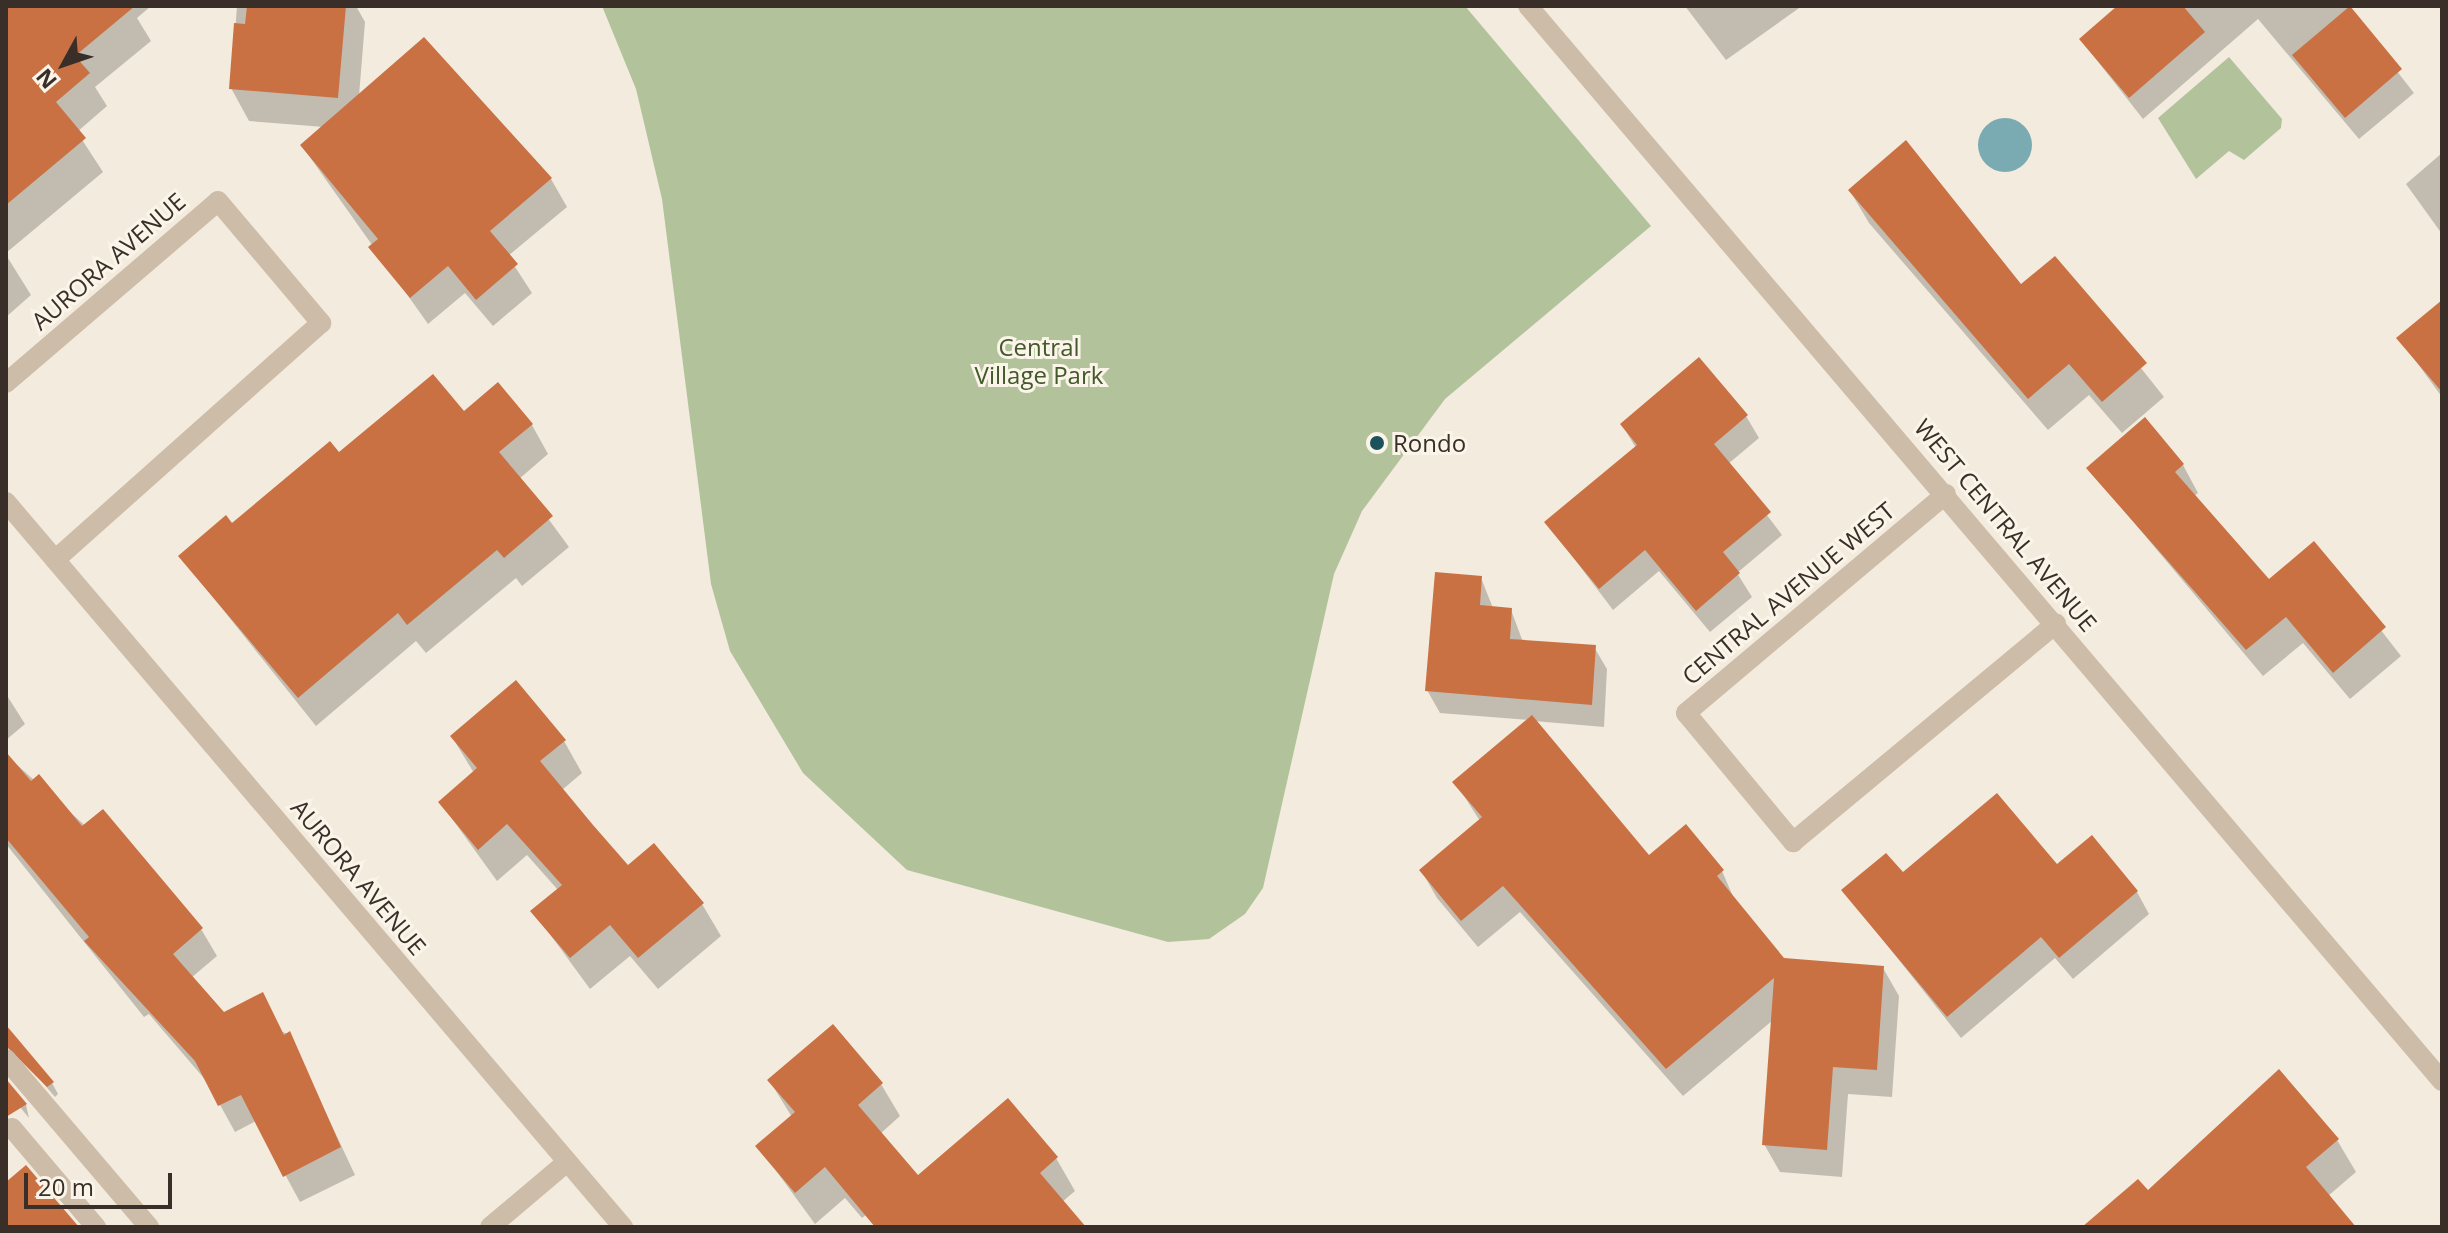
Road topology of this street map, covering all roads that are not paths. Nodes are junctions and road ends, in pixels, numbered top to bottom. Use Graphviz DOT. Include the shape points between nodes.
graph roads {
  1 [pos="1528,6"];
  2 [pos="6,383"];
  3 [pos="1946,494"];
  4 [pos="6,502"];
  5 [pos="55,560"];
  6 [pos="2056,624"];
  7 [pos="6,1059"];
  8 [pos="2442,1081"];
  9 [pos="12,1128"];
  10 [pos="567,1162"];
  11 [pos="96,1227"];
  12 [pos="149,1227"];
  13 [pos="490,1227"];
  14 [pos="623,1227"];
  1 -- 3 [label="street, WEST CENTRAL AVENUE"];
  2 -- 5 [label="street, AURORA AVENUE" via="218,201 321,323"];
  3 -- 6 [label="street, WEST CENTRAL AVENUE"];
  3 -- 6 [label="street, CENTRAL AVENUE WEST" via="1686,713 1793,842"];
  4 -- 5 [label="street, AURORA AVENUE"];
  5 -- 10 [label="street, AURORA AVENUE"];
  6 -- 8 [label="street, WEST CENTRAL AVENUE"];
  7 -- 12 [label="street"];
  9 -- 11 [label="street"];
  10 -- 13 [label="street"];
  10 -- 14 [label="street, AURORA AVENUE"];
}
